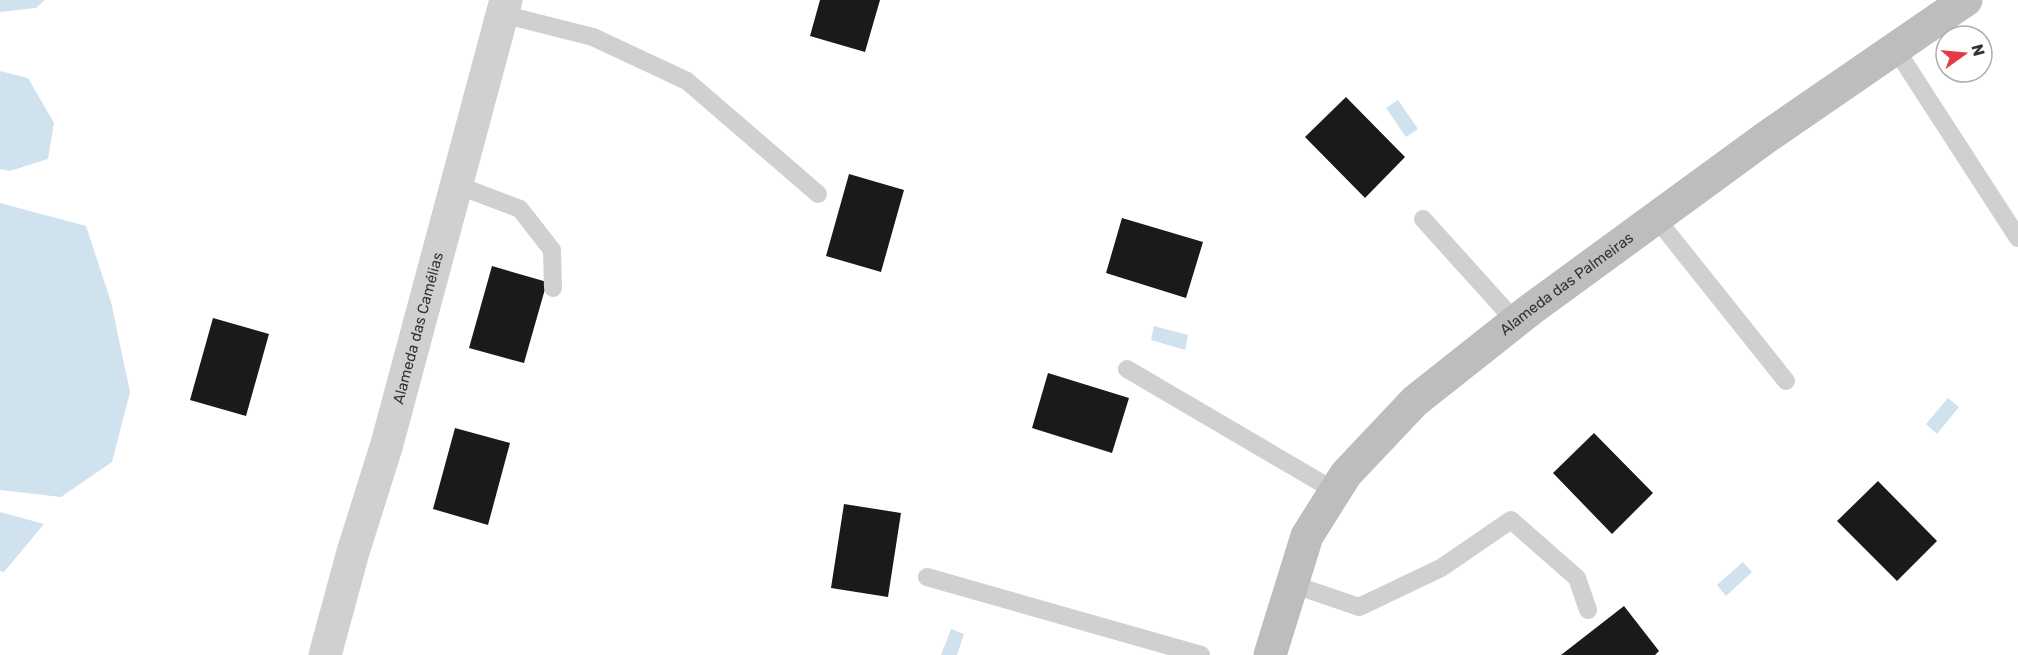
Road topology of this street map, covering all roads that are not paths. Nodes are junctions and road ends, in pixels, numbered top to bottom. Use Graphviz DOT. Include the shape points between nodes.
graph roads {
  1 [pos="1966,0"];
  2 [pos="504,7"];
  3 [pos="1895,48"];
  4 [pos="457,185"];
  5 [pos="818,194"];
  6 [pos="1656,218"];
  7 [pos="1423,219"];
  8 [pos="2018,238"];
  9 [pos="553,288"];
  10 [pos="1515,321"];
  11 [pos="1127,369"];
  12 [pos="1786,381"];
  13 [pos="1335,491"];
  14 [pos="927,577"];
  15 [pos="1292,584"];
  16 [pos="1588,610"];
  17 [pos="325,655"];
  18 [pos="1201,655"];
  19 [pos="1270,655"];
  1 -- 3 [label="street, Alameda das Palmeiras"];
  2 -- 4 [label="street, Alameda das Camélias"];
  2 -- 5 [label="lane" via="592,37 687,81"];
  3 -- 6 [label="street, Alameda das Palmeiras"];
  3 -- 8 [label="lane"];
  4 -- 9 [label="lane" via="520,209 552,250"];
  4 -- 17 [label="street, Alameda das Camélias"];
  6 -- 10 [label="street, Alameda das Palmeiras"];
  6 -- 12 [label="lane"];
  7 -- 10 [label="lane"];
  10 -- 13 [label="street, Alameda das Palmeiras" via="1415,401 1346,474"];
  11 -- 13 [label="lane"];
  13 -- 15 [label="street, Alameda das Palmeiras" via="1307,536"];
  14 -- 18 [label="lane"];
  15 -- 16 [label="lane" via="1359,607 1441,568 1510,520 1577,578"];
  15 -- 19 [label="street, Alameda das Palmeiras"];
}
